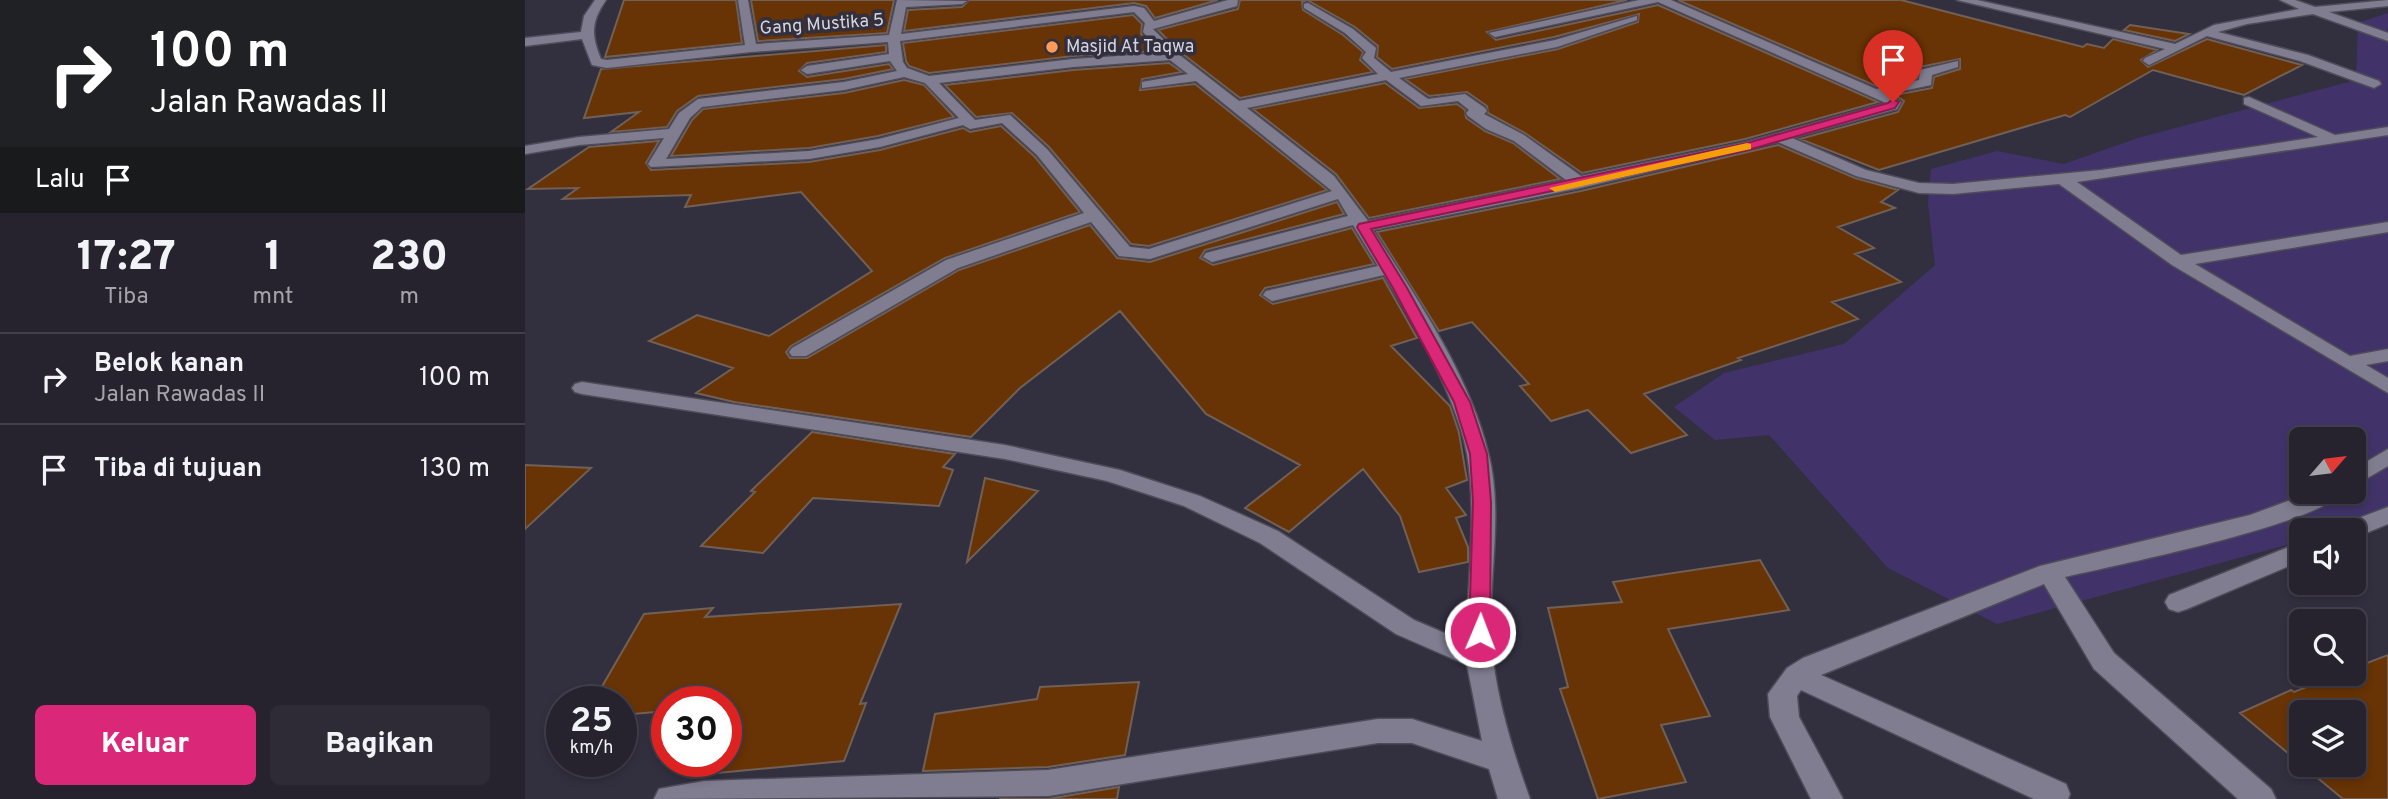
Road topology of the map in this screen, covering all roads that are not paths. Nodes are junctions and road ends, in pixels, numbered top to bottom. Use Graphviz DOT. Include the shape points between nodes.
graph roads {
  1 [pos="601,0"];
  2 [pos="743,0"];
  3 [pos="1233,0"];
  4 [pos="1655,0"];
  5 [pos="1662,0"];
  6 [pos="1962,0"];
  7 [pos="2285,0"];
  8 [pos="962,1"];
  9 [pos="901,2"];
  10 [pos="2388,4"];
  11 [pos="1308,6"];
  12 [pos="2316,11"];
  13 [pos="1633,18"];
  14 [pos="1151,24"];
  15 [pos="2201,31"];
  16 [pos="1495,33"];
  17 [pos="585,35"];
  18 [pos="2388,37"];
  19 [pos="896,38"];
  20 [pos="525,42"];
  21 [pos="751,48"];
  22 [pos="2177,48"];
  23 [pos="1173,56"];
  24 [pos="2149,61"];
  25 [pos="1954,64"];
  26 [pos="899,65"];
  27 [pos="807,70"];
  28 [pos="1387,75"];
  29 [pos="1201,76"];
  30 [pos="929,80"];
  31 [pos="2374,84"];
  32 [pos="1147,85"];
  33 [pos="1877,93"];
  34 [pos="2249,101"];
  35 [pos="1235,106"];
  36 [pos="968,120"];
  37 [pos="2388,131"];
  38 [pos="673,133"];
  39 [pos="1780,138"];
  40 [pos="2334,139"];
  41 [pos="525,149"];
  42 [pos="2063,180"];
  43 [pos="1580,183"];
  44 [pos="1342,192"];
  45 [pos="1095,215"];
  46 [pos="1361,222"];
  47 [pos="2388,227"];
  48 [pos="1212,257"];
  49 [pos="2178,261"];
  50 [pos="1387,269"];
  51 [pos="1272,295"];
  52 [pos="799,352"];
  53 [pos="2388,355"];
  54 [pos="2349,362"];
  55 [pos="2388,387"];
  56 [pos="582,388"];
  57 [pos="2388,456"];
  58 [pos="2366,471"];
  59 [pos="2307,504"];
  60 [pos="2388,515"];
  61 [pos="2366,524"];
  62 [pos="2289,556"];
  63 [pos="2049,572"];
  64 [pos="2178,602"];
  65 [pos="1479,659"];
  66 [pos="1797,676"];
  67 [pos="1501,760"];
  68 [pos="2055,794"];
  69 [pos="670,799"];
  70 [pos="1514,799"];
  71 [pos="1827,799"];
  72 [pos="2260,799"];
  1 -- 17 [label="street" via="587,18"];
  2 -- 21 [label="street"];
  3 -- 14 [label="street" via="1233,4"];
  4 -- 16 [label="street"];
  5 -- 33 [label="street"];
  6 -- 22 [label="street"];
  7 -- 12 [label="street"];
  8 -- 9 [label="street"];
  9 -- 19 [label="street"];
  10 -- 12 [label="street"];
  11 -- 28 [label="street" via="1372,51 1370,60"];
  12 -- 15 [label="street"];
  12 -- 18 [label="street"];
  13 -- 28 [label="street" via="1557,43"];
  14 -- 19 [label="street, Gang Mustika 5" via="1140,10 1133,9"];
  14 -- 23 [label="street" via="1147,30"];
  15 -- 22 [label="street"];
  15 -- 31 [label="street" via="2304,58"];
  17 -- 20 [label="street"];
  17 -- 21 [label="street, Gang Mustika 5" via="596,62 605,64"];
  19 -- 21 [label="street, Gang Mustika 5"];
  19 -- 26 [label="street" via="892,52"];
  22 -- 24 [label="street"];
  23 -- 29 [label="street"];
  23 -- 30 [label="street"];
  25 -- 33 [label="street" via="1925,73 1926,82"];
  26 -- 27 [label="street"];
  26 -- 30 [label="street"];
  26 -- 38 [label="street" via="831,88 698,103"];
  28 -- 35 [label="street"];
  28 -- 43 [label="street" via="1426,103 1460,97 1480,110 1473,113 1491,126 1519,138"];
  29 -- 32 [label="street"];
  29 -- 35 [label="street"];
  30 -- 36 [label="street"];
  33 -- 39 [label="street" via="1893,102 1892,106"];
  34 -- 40 [label="street"];
  35 -- 44 [label="street"];
  36 -- 38 [label="street" via="903,138 809,155 656,163"];
  36 -- 45 [label="street" via="970,125 1005,118 1042,152"];
  37 -- 40 [label="street"];
  38 -- 41 [label="street"];
  39 -- 42 [label="street" via="1861,173 1938,189"];
  39 -- 43 [label="street"];
  40 -- 42 [label="street"];
  42 -- 49 [label="street"];
  43 -- 46 [label="street"];
  44 -- 45 [label="street" via="1150,254 1125,252"];
  44 -- 46 [label="street"];
  45 -- 52 [label="street" via="952,264"];
  46 -- 48 [label="street"];
  46 -- 50 [label="street"];
  47 -- 49 [label="street"];
  49 -- 54 [label="street"];
  50 -- 51 [label="street"];
  50 -- 65 [label="street" via="1462,402 1478,454 1482,502"];
  53 -- 54 [label="street"];
  54 -- 55 [label="street"];
  56 -- 65 [label="street" via="1006,452 1112,475 1192,501 1269,537 1405,627"];
  57 -- 58 [label="street"];
  59 -- 63 [label="street" via="2255,522"];
  60 -- 61 [label="street"];
  62 -- 64 [label="street"];
  63 -- 66 [label="street"];
  63 -- 72 [label="street" via="2104,661"];
  65 -- 67 [label="street"];
  66 -- 68 [label="street"];
  66 -- 71 [label="street" via="1781,694 1785,717"];
  67 -- 69 [label="street" via="1412,732 1378,731 1048,783 704,794"];
  67 -- 70 [label="street"];
}
